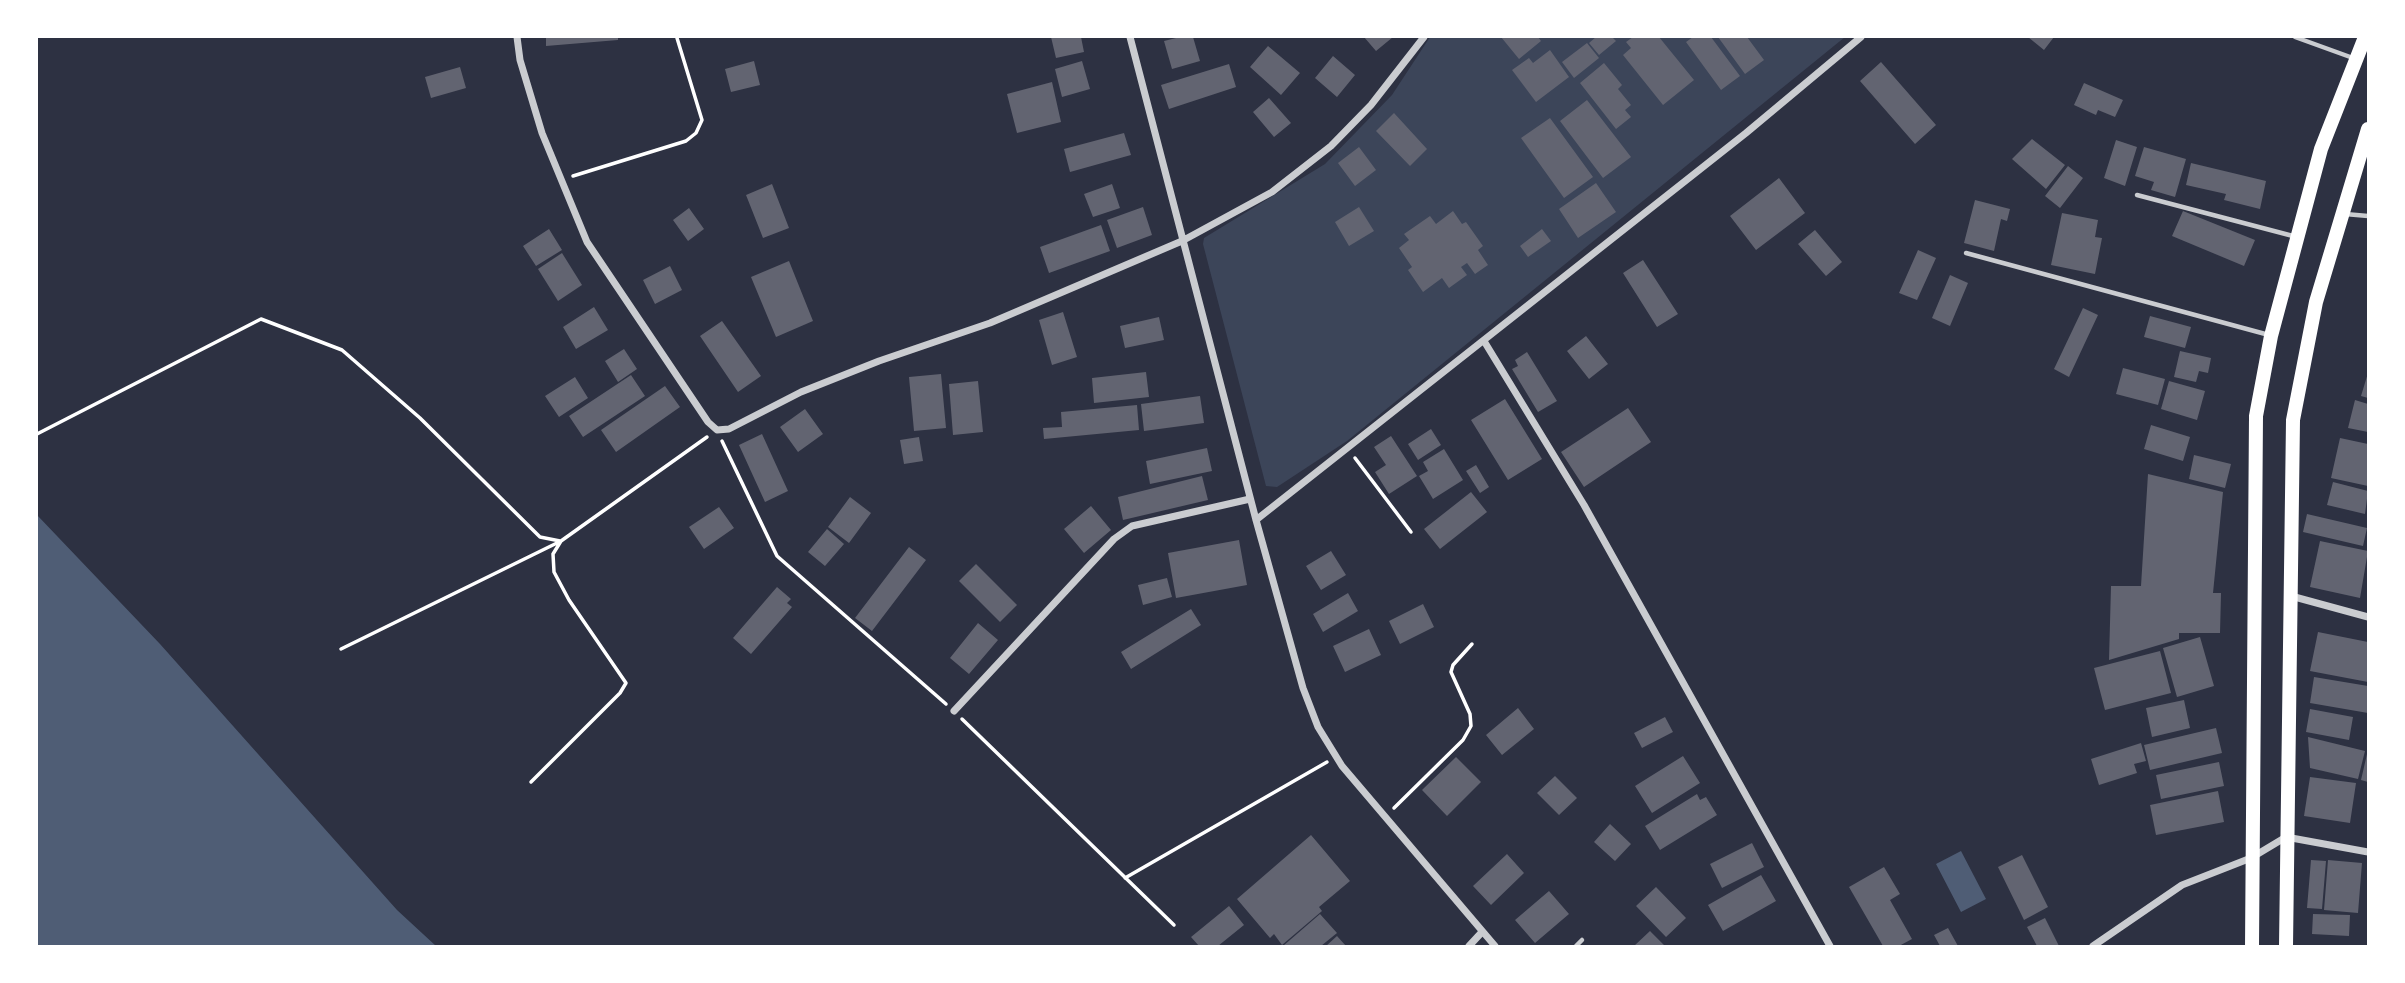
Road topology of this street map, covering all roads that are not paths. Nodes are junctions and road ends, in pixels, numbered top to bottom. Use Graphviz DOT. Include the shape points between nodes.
graph roads {
  1 [pos="517,37"];
  2 [pos="1130,37"];
  3 [pos="1424,37"];
  4 [pos="1861,37"];
  5 [pos="2295,37"];
  6 [pos="2365,37"];
  7 [pos="2356,59"];
  8 [pos="2368,130"];
  9 [pos="2137,195"];
  10 [pos="2341,214"];
  11 [pos="2368,216"];
  12 [pos="2298,237"];
  13 [pos="1182,241"];
  14 [pos="1966,253"];
  15 [pos="2271,336"];
  16 [pos="1484,341"];
  17 [pos="1250,499"];
  18 [pos="1256,520"];
  19 [pos="2290,596"];
  20 [pos="2368,617"];
  21 [pos="954,711"];
  22 [pos="2286,837"];
  23 [pos="2368,852"];
  24 [pos="2251,858"];
  25 [pos="1482,932"];
  26 [pos="1583,940"];
  27 [pos="1469,946"];
  28 [pos="1495,946"];
  29 [pos="1576,946"];
  30 [pos="1830,946"];
  31 [pos="2094,946"];
  32 [pos="2252,946"];
  33 [pos="2286,946"];
  1 -- 13 [label="street" via="542,133 587,242 717,430 729,429 801,392 879,360 990,323"];
  2 -- 13 [label="street"];
  3 -- 13 [label="street" via="1371,105 1299,174"];
  4 -- 16 [label="street"];
  5 -- 7 [label="lane"];
  6 -- 7 [label="highway"];
  7 -- 12 [label="highway" via="2321,149"];
  8 -- 10 [label="highway"];
  9 -- 12 [label="lane"];
  10 -- 11 [label="lane"];
  10 -- 19 [label="highway" via="2316,302 2293,420"];
  12 -- 15 [label="highway"];
  13 -- 17 [label="street"];
  14 -- 15 [label="lane"];
  15 -- 24 [label="highway" via="2256,416"];
  16 -- 18 [label="street"];
  16 -- 30 [label="street" via="1584,505"];
  17 -- 18 [label="street"];
  17 -- 21 [label="street" via="1150,520 1123,532"];
  18 -- 25 [label="street" via="1318,727 1336,757"];
  19 -- 20 [label="street"];
  19 -- 22 [label="highway"];
  22 -- 23 [label="street"];
  22 -- 24 [label="street"];
  22 -- 33 [label="highway"];
  24 -- 31 [label="street" via="2182,885"];
  24 -- 32 [label="highway"];
  25 -- 27 [label="street"];
  25 -- 28 [label="street"];
  26 -- 29 [label="lane"];
}
